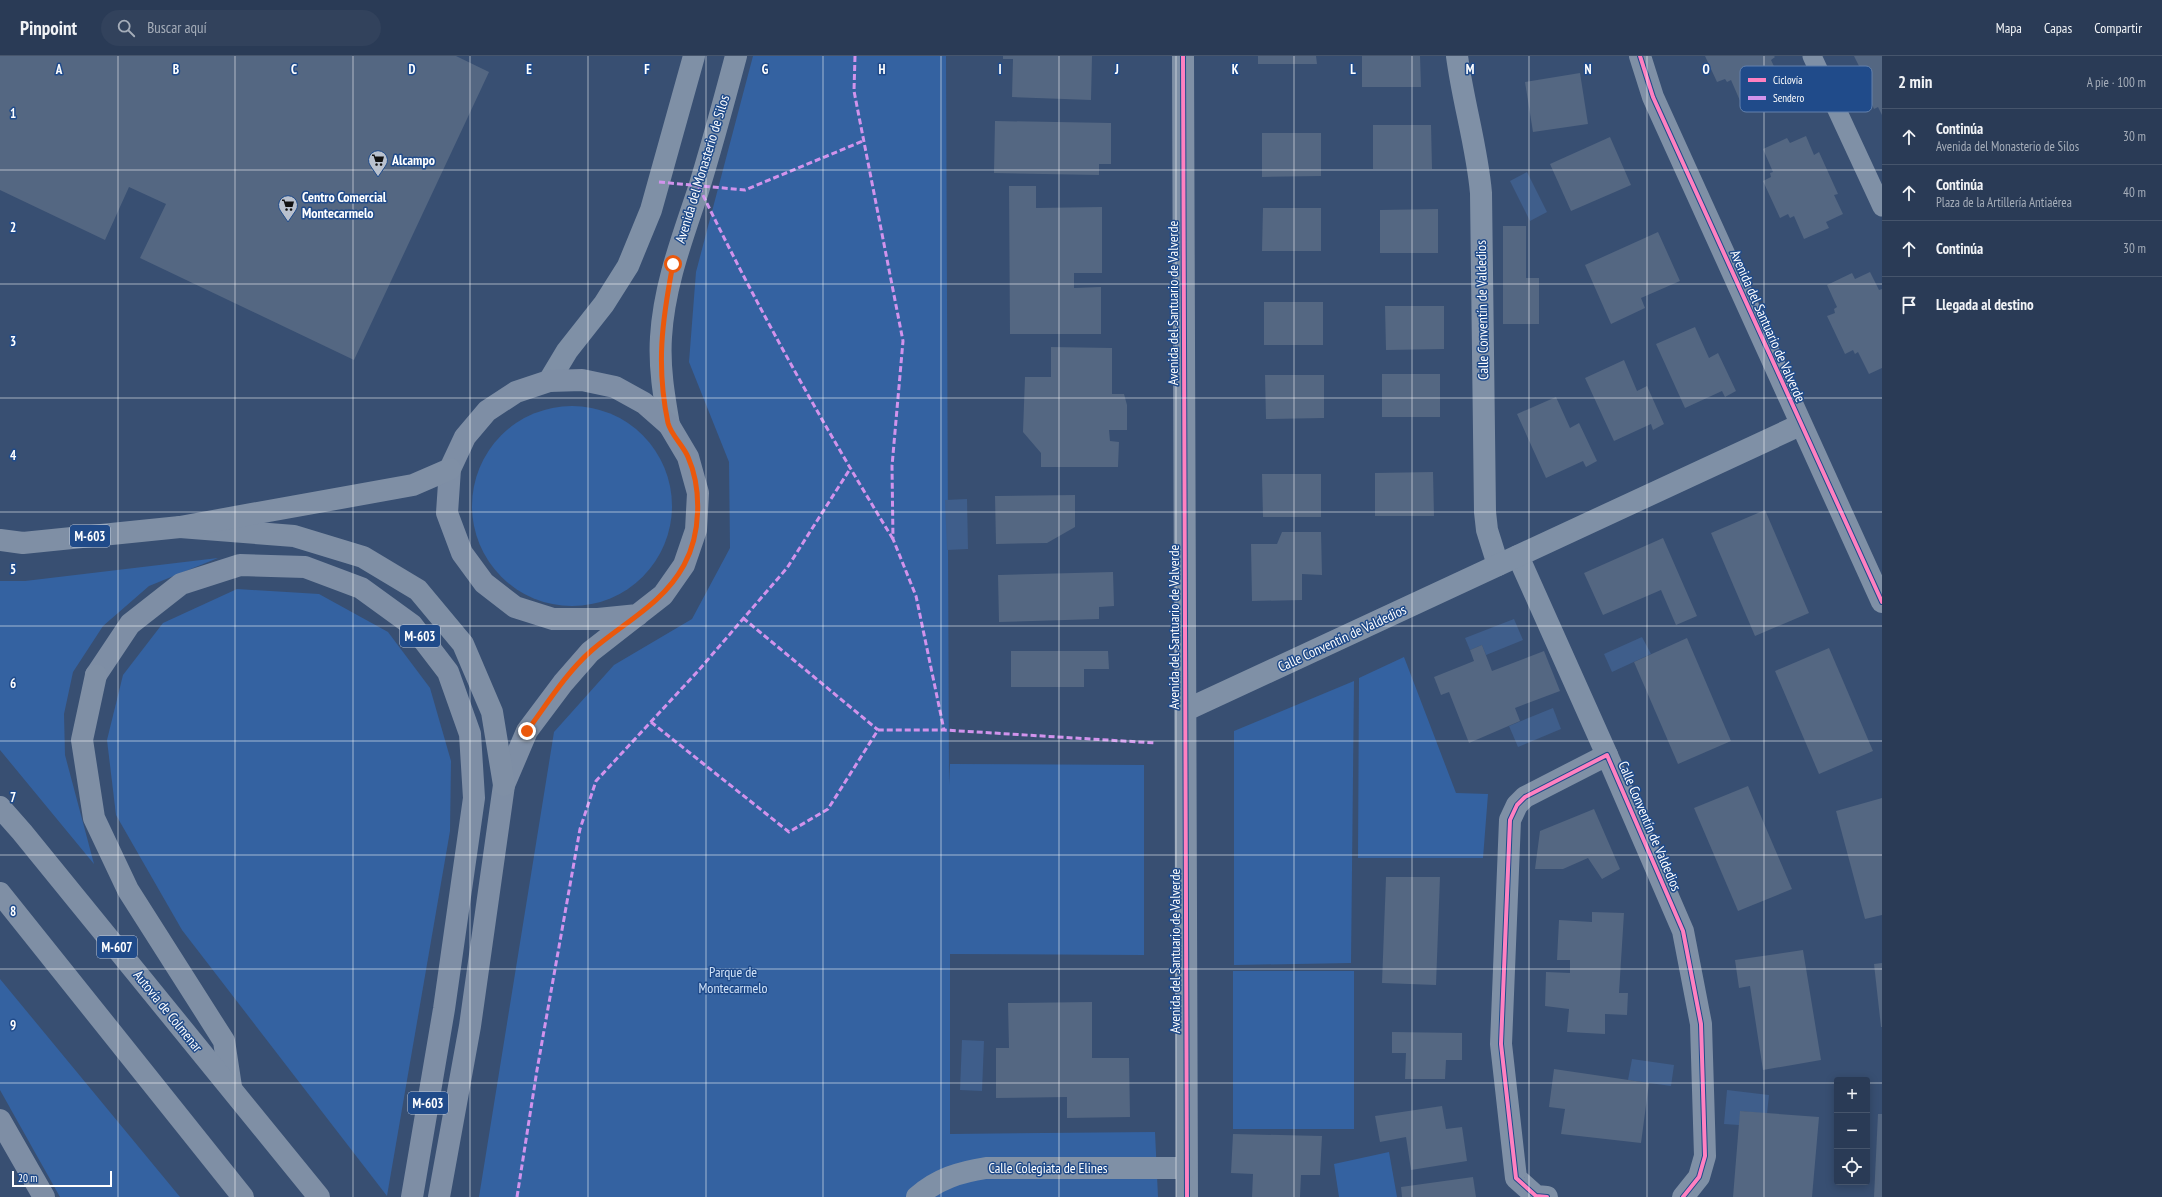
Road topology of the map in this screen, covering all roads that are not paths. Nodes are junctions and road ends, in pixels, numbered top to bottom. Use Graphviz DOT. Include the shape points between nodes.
graph roads {
  1 [pos="694,56"];
  2 [pos="736,56"];
  3 [pos="1183,56"];
  4 [pos="1457,56"];
  5 [pos="1640,56"];
  6 [pos="1812,56"];
  7 [pos="1817,66"];
  8 [pos="1838,112"];
  9 [pos="1882,207"];
  10 [pos="549,381"];
  11 [pos="669,425"];
  12 [pos="1800,425"];
  13 [pos="450,469"];
  14 [pos="180,527"];
  15 [pos="0,540"];
  16 [pos="1518,556"];
  17 [pos="1498,565"];
  18 [pos="1882,602"];
  19 [pos="638,615"];
  20 [pos="96,675"];
  21 [pos="1186,710"];
  22 [pos="1607,755"];
  23 [pos="504,785"];
  24 [pos="0,807"];
  25 [pos="0,893"];
  26 [pos="232,1089"];
  27 [pos="0,1120"];
  28 [pos="1186,1168"];
  29 [pos="44,1197"];
  30 [pos="243,1197"];
  31 [pos="319,1197"];
  32 [pos="412,1197"];
  33 [pos="439,1197"];
  34 [pos="917,1197"];
  35 [pos="1187,1197"];
  36 [pos="1547,1197"];
  37 [pos="1683,1197"];
  1 -- 10 [label="street" via="651,210 628,266 604,304 567,351"];
  2 -- 11 [label="street, Avenida del Monasterio de Silos" via="699,187 673,264 665,306 660,368"];
  3 -- 21 [label="street, Avenida del Santuario de Valverde"];
  4 -- 17 [label="street, Calle Conventín de Valdedios" via="1477,158 1481,193 1485,512 1487,530"];
  5 -- 12 [label="street, Avenida del Santuario de Valverde" via="1653,97"];
  6 -- 7 [label="lane"];
  8 -- 9 [label="lane"];
  10 -- 11 [label="main road" via="582,380 615,387 644,402"];
  10 -- 13 [label="main road" via="516,392 487,411 465,437"];
  11 -- 19 [label="main road" via="688,457 698,493 696,530 684,565 663,595"];
  12 -- 16 [label="street, Calle Conventín de Valdedios"];
  12 -- 18 [label="street, Avenida del Santuario de Valverde"];
  13 -- 14 [label="highway" via="412,485"];
  13 -- 19 [label="main road" via="447,513 462,552 484,583 515,607 552,619 598,619"];
  14 -- 15 [label="highway, M-603" via="23,543"];
  14 -- 23 [label="highway, M-603" via="294,536 363,557 418,590 463,644 492,712"];
  16 -- 17 [label="street, Calle Conventín de Valdedios"];
  16 -- 22 [label="street, Calle Conventín de Valdedios"];
  17 -- 21 [label="street, Calle Conventín de Valdedios"];
  19 -- 23 [label="main road, M-603" via="590,652 563,683 527,731"];
  20 -- 26 [label="highway" via="82,740 94,818 128,890 224,1041"];
  20 -- 32 [label="main road, M-603" via="130,624 182,584 240,565 305,567 361,588 412,625 448,672 470,734 474,798 444,1009"];
  21 -- 28 [label="street, Avenida del Santuario de Valverde"];
  22 -- 36 [label="street, Calle Conventín de Valdedios" via="1524,797 1510,820 1501,1044 1516,1178 1536,1196"];
  22 -- 37 [label="street, Calle Conventín de Valdedios" via="1683,931 1701,1024 1705,1156 1699,1177"];
  23 -- 33 [label="main road, M-603" via="470,1026"];
  24 -- 26 [label="highway, Autovía de Colmenar / M-607"];
  25 -- 30 [label="highway"];
  26 -- 31 [label="highway, Autovía de Colmenar / M-607"];
  27 -- 29 [label="main road"];
  28 -- 34 [label="street, Calle Colegiata de Elines" via="986,1168 962,1171 944,1179"];
  28 -- 35 [label="street, Avenida del Santuario de Valverde"];
}
